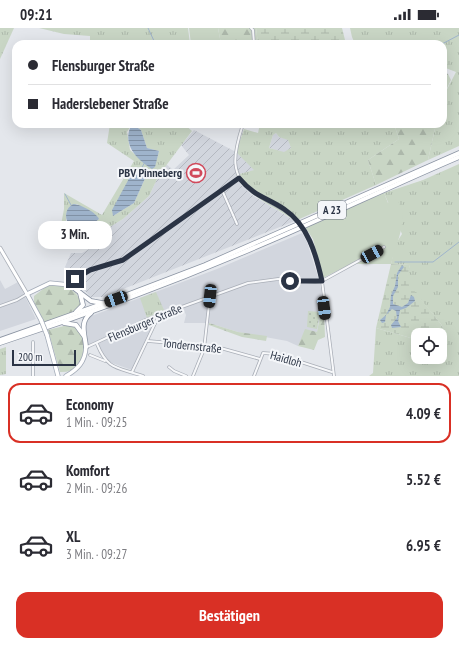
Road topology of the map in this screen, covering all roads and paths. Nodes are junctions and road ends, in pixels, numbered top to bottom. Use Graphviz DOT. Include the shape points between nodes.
graph roads {
  1 [pos="252,28"];
  2 [pos="254,40"];
  3 [pos="242,128"];
  4 [pos="459,153"];
  5 [pos="459,157"];
  6 [pos="239,178"];
  7 [pos="222,190"];
  8 [pos="237,224"];
  9 [pos="384,247"];
  10 [pos="0,248"];
  11 [pos="322,281"];
  12 [pos="70,285"];
  13 [pos="79,291"];
  14 [pos="27,294"];
  15 [pos="210,296"];
  16 [pos="116,299"];
  17 [pos="0,306"];
  18 [pos="94,310"];
  19 [pos="159,315"];
  20 [pos="65,318"];
  21 [pos="52,326"];
  22 [pos="85,338"];
  23 [pos="0,340"];
  24 [pos="148,341"];
  25 [pos="33,342"];
  26 [pos="0,344"];
  27 [pos="97,344"];
  28 [pos="204,346"];
  29 [pos="86,347"];
  30 [pos="90,355"];
  31 [pos="260,360"];
  32 [pos="105,361"];
  33 [pos="169,367"];
  34 [pos="132,372"];
  35 [pos="332,372"];
  36 [pos="67,375"];
  37 [pos="33,376"];
  38 [pos="58,376"];
  39 [pos="143,376"];
  40 [pos="186,376"];
  41 [pos="194,376"];
  42 [pos="254,376"];
  43 [pos="334,376"];
  1 -- 2 [label="street"];
  3 -- 6 [label="street" via="235,152"];
  4 -- 16 [label="highway, A 23" via="262,241"];
  5 -- 18 [label="highway, A 23" via="264,244"];
  6 -- 7 [label="street"];
  6 -- 11 [label="street, bridge" via="252,192 285,209 294,218 306,233"];
  7 -- 8 [label="street"];
  7 -- 12 [label="street" via="123,260 90,270"];
  9 -- 11 [label="street"];
  10 -- 14 [label="main road"];
  11 -- 15 [label="street, Flensburger Straße" via="265,280"];
  11 -- 35 [label="street"];
  12 -- 13 [label="highway"];
  12 -- 14 [label="main road" via="50,283"];
  13 -- 16 [label="highway" via="96,303"];
  13 -- 20 [label="highway" via="83,305 80,310"];
  14 -- 17 [label="street"];
  14 -- 38 [label="main road, bridge" via="47,335"];
  15 -- 19 [label="street, Flensburger Straße"];
  15 -- 28 [label="street"];
  16 -- 20 [label="highway, A 23"];
  18 -- 21 [label="highway, A 23"];
  18 -- 22 [label="highway" via="84,320"];
  19 -- 24 [label="street, Tondernstraße"];
  19 -- 27 [label="street, Flensburger Straße"];
  20 -- 23 [label="highway, A 23"];
  21 -- 22 [label="highway" via="73,324"];
  21 -- 26 [label="highway, A 23"];
  22 -- 29 [label="highway"];
  24 -- 28 [label="street, Tondernstraße"];
  24 -- 34 [label="street, Tondernstraße"];
  25 -- 37 [label="street"];
  27 -- 29 [label="street, Flensburger Straße"];
  27 -- 32 [label="street"];
  28 -- 31 [label="street, Tondernstraße"];
  28 -- 41 [label="street"];
  29 -- 36 [label="main road" via="82,363"];
  30 -- 32 [label="street"];
  31 -- 35 [label="street, Haidloh" via="263,353 276,354"];
  31 -- 42 [label="street, Haidloh"];
  32 -- 34 [label="street"];
  33 -- 40 [label="street"];
  34 -- 39 [label="street"];
  35 -- 43 [label="street"];
  36 -- 38 [label="main road"];
}
